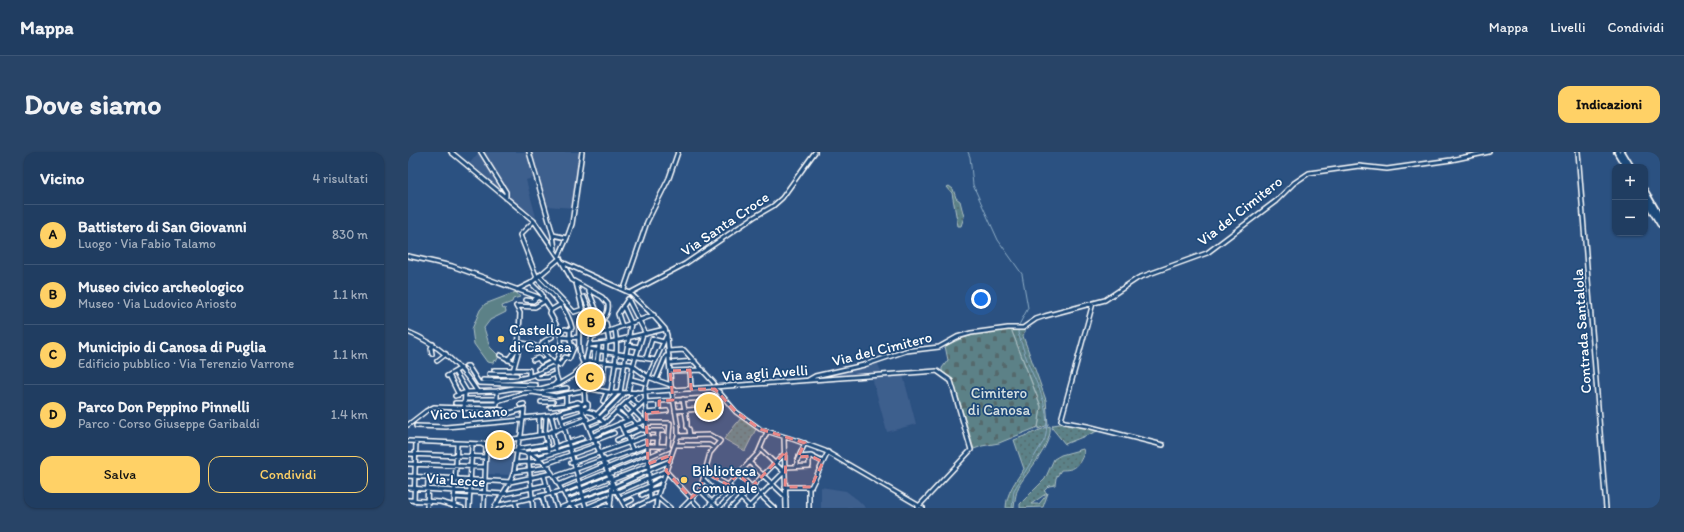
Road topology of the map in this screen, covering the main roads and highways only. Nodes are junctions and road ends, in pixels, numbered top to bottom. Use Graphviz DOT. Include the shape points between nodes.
graph roads {
  1 [pos="1617,152"];
  2 [pos="1622,152"];
  3 [pos="1624,164"];
  4 [pos="1629,164"];
  5 [pos="1648,196"];
  6 [pos="1646,200"];
  7 [pos="1660,217"];
  8 [pos="1660,224"];
  1 -- 3 [label="highway"];
  2 -- 4 [label="highway"];
  5 -- 7 [label="highway"];
  6 -- 8 [label="highway"];
}
